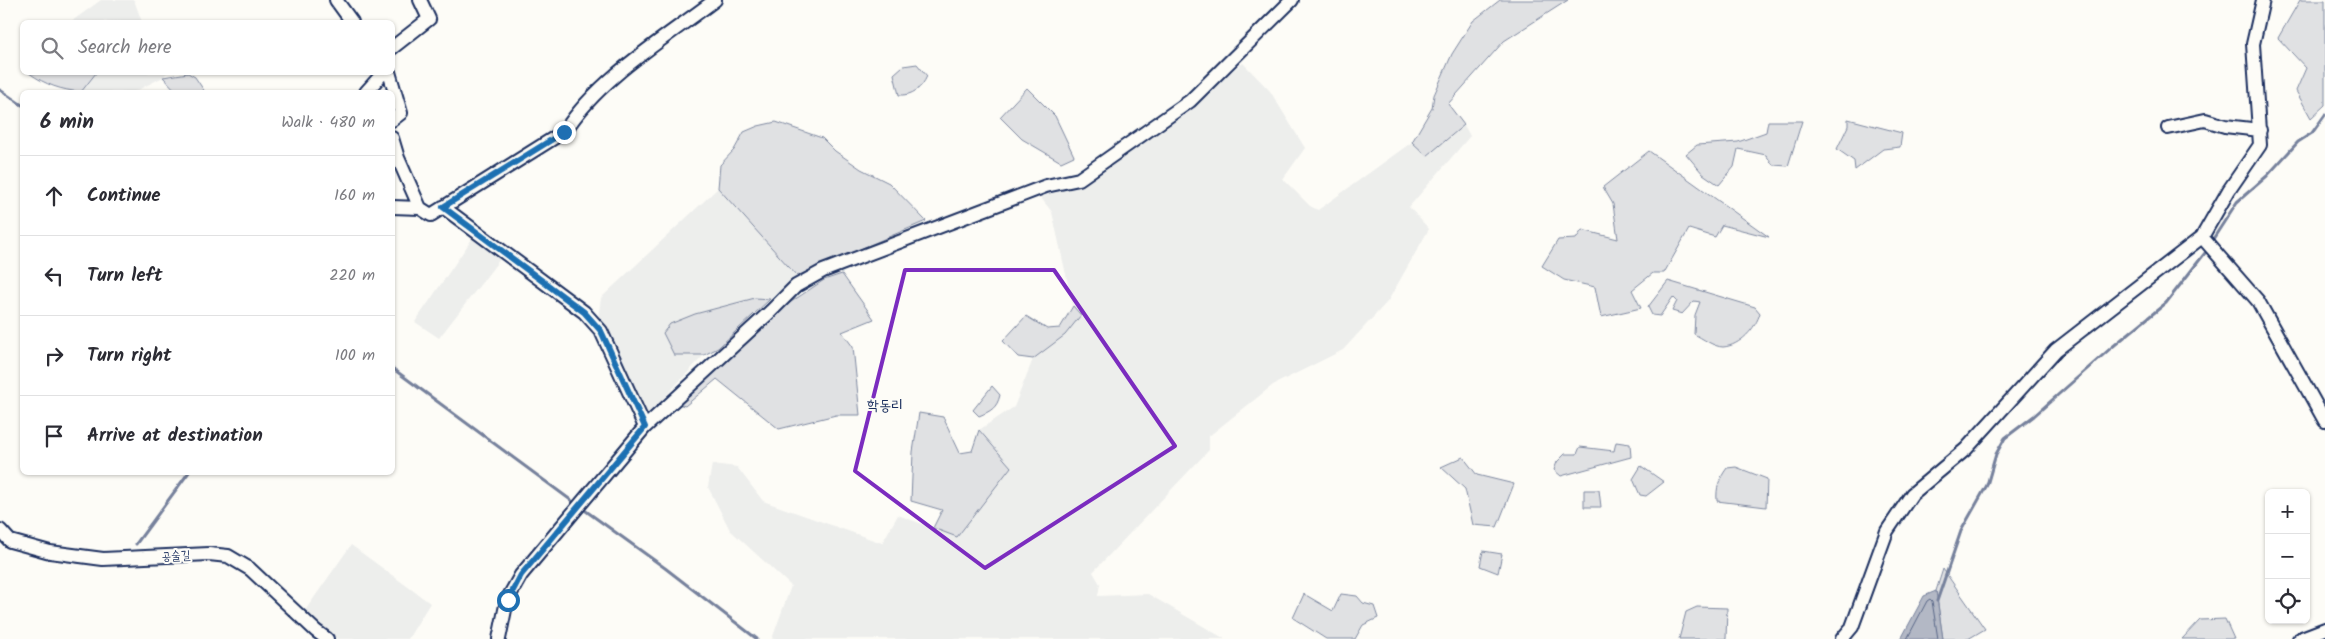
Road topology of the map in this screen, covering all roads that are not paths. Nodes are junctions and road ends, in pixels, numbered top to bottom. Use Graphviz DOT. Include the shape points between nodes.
graph roads {
  1 [pos="336,0"];
  2 [pos="420,0"];
  3 [pos="715,0"];
  4 [pos="1292,0"];
  5 [pos="2263,0"];
  6 [pos="351,20"];
  7 [pos="395,46"];
  8 [pos="381,75"];
  9 [pos="390,75"];
  10 [pos="368,90"];
  11 [pos="394,90"];
  12 [pos="395,92"];
  13 [pos="395,118"];
  14 [pos="2168,128"];
  15 [pos="2260,130"];
  16 [pos="395,148"];
  17 [pos="395,207"];
  18 [pos="443,207"];
  19 [pos="426,211"];
  20 [pos="2202,237"];
  21 [pos="2325,421"];
  22 [pos="645,427"];
  23 [pos="0,530"];
  24 [pos="5,544"];
  25 [pos="2325,629"];
  26 [pos="327,639"];
  27 [pos="499,639"];
  28 [pos="1842,639"];
  29 [pos="2299,639"];
  1 -- 6 [label="street"];
  2 -- 7 [label="street" via="429,19"];
  3 -- 18 [label="street" via="601,87 564,132"];
  4 -- 22 [label="street" via="1190,101 1078,179 1046,186 822,271 796,286"];
  5 -- 15 [label="street" via="2254,44"];
  8 -- 10 [label="street"];
  9 -- 11 [label="street"];
  12 -- 13 [label="street" via="401,113"];
  14 -- 15 [label="street" via="2205,120"];
  15 -- 20 [label="street" via="2260,145"];
  16 -- 19 [label="street"];
  17 -- 19 [label="street"];
  18 -- 19 [label="street"];
  18 -- 22 [label="street" via="584,312 601,331"];
  20 -- 21 [label="street" via="2258,302"];
  20 -- 28 [label="street" via="2056,350 1966,449 1912,494 1887,532 1852,626"];
  22 -- 27 [label="street" via="521,575 508,600"];
  23 -- 24 [label="street, 공술길"];
  24 -- 26 [label="street, 공술길" via="103,559 228,556 250,569"];
  25 -- 29 [label="street"];
}
